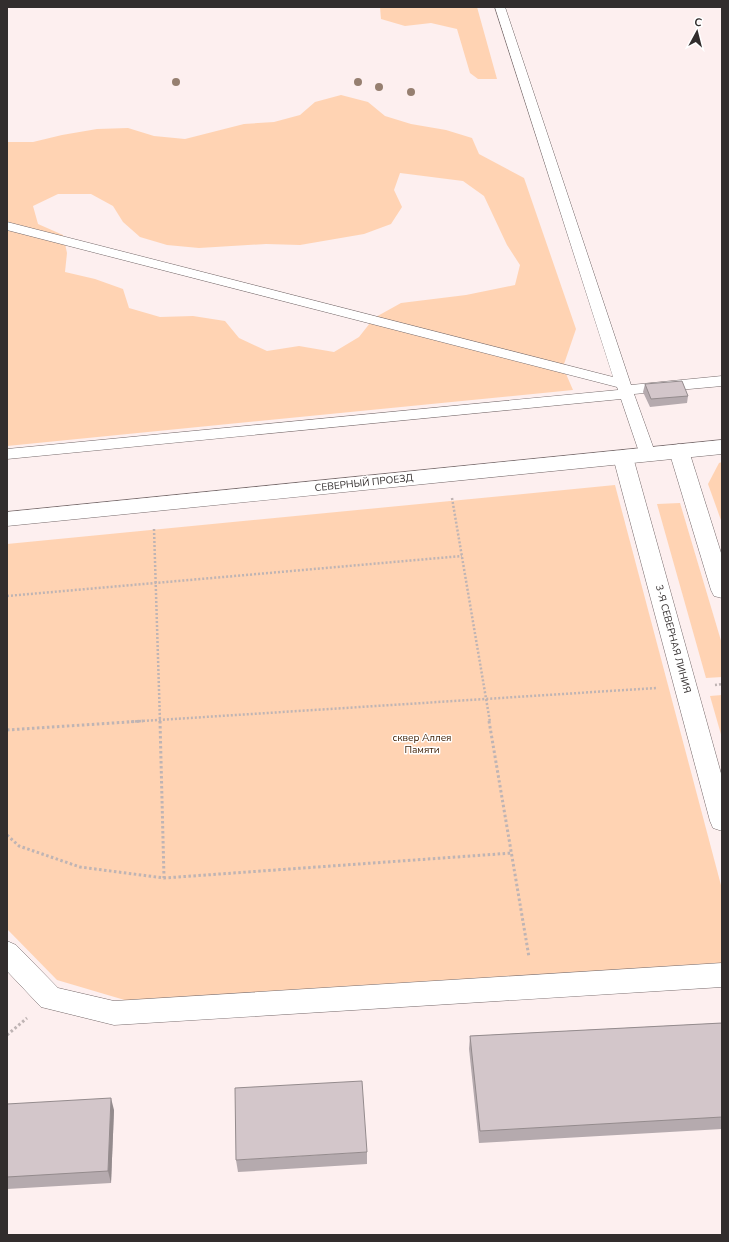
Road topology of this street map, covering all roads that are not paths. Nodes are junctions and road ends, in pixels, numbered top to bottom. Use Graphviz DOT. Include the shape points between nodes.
graph roads {
  1 [pos="500,7"];
  2 [pos="7,226"];
  3 [pos="722,380"];
  4 [pos="625,389"];
  5 [pos="722,447"];
  6 [pos="679,451"];
  7 [pos="7,454"];
  8 [pos="648,454"];
  9 [pos="623,457"];
  10 [pos="7,519"];
  11 [pos="722,587"];
  12 [pos="722,821"];
  13 [pos="7,953"];
  14 [pos="722,975"];
  1 -- 4 [label="lane"];
  2 -- 4 [label="lane"];
  3 -- 4 [label="lane"];
  4 -- 7 [label="lane"];
  4 -- 8 [label="lane"];
  5 -- 6 [label="street, СЕВЕРНЫЙ ПРОЕЗД"];
  6 -- 8 [label="street, СЕВЕРНЫЙ ПРОЕЗД"];
  6 -- 11 [label="street"];
  8 -- 9 [label="street, СЕВЕРНЫЙ ПРОЕЗД"];
  9 -- 10 [label="street, СЕВЕРНЫЙ ПРОЕЗД"];
  9 -- 12 [label="street, 3-Я СЕВЕРНАЯ ЛИНИЯ"];
  13 -- 14 [label="street" via="50,998 114,1012"];
}
